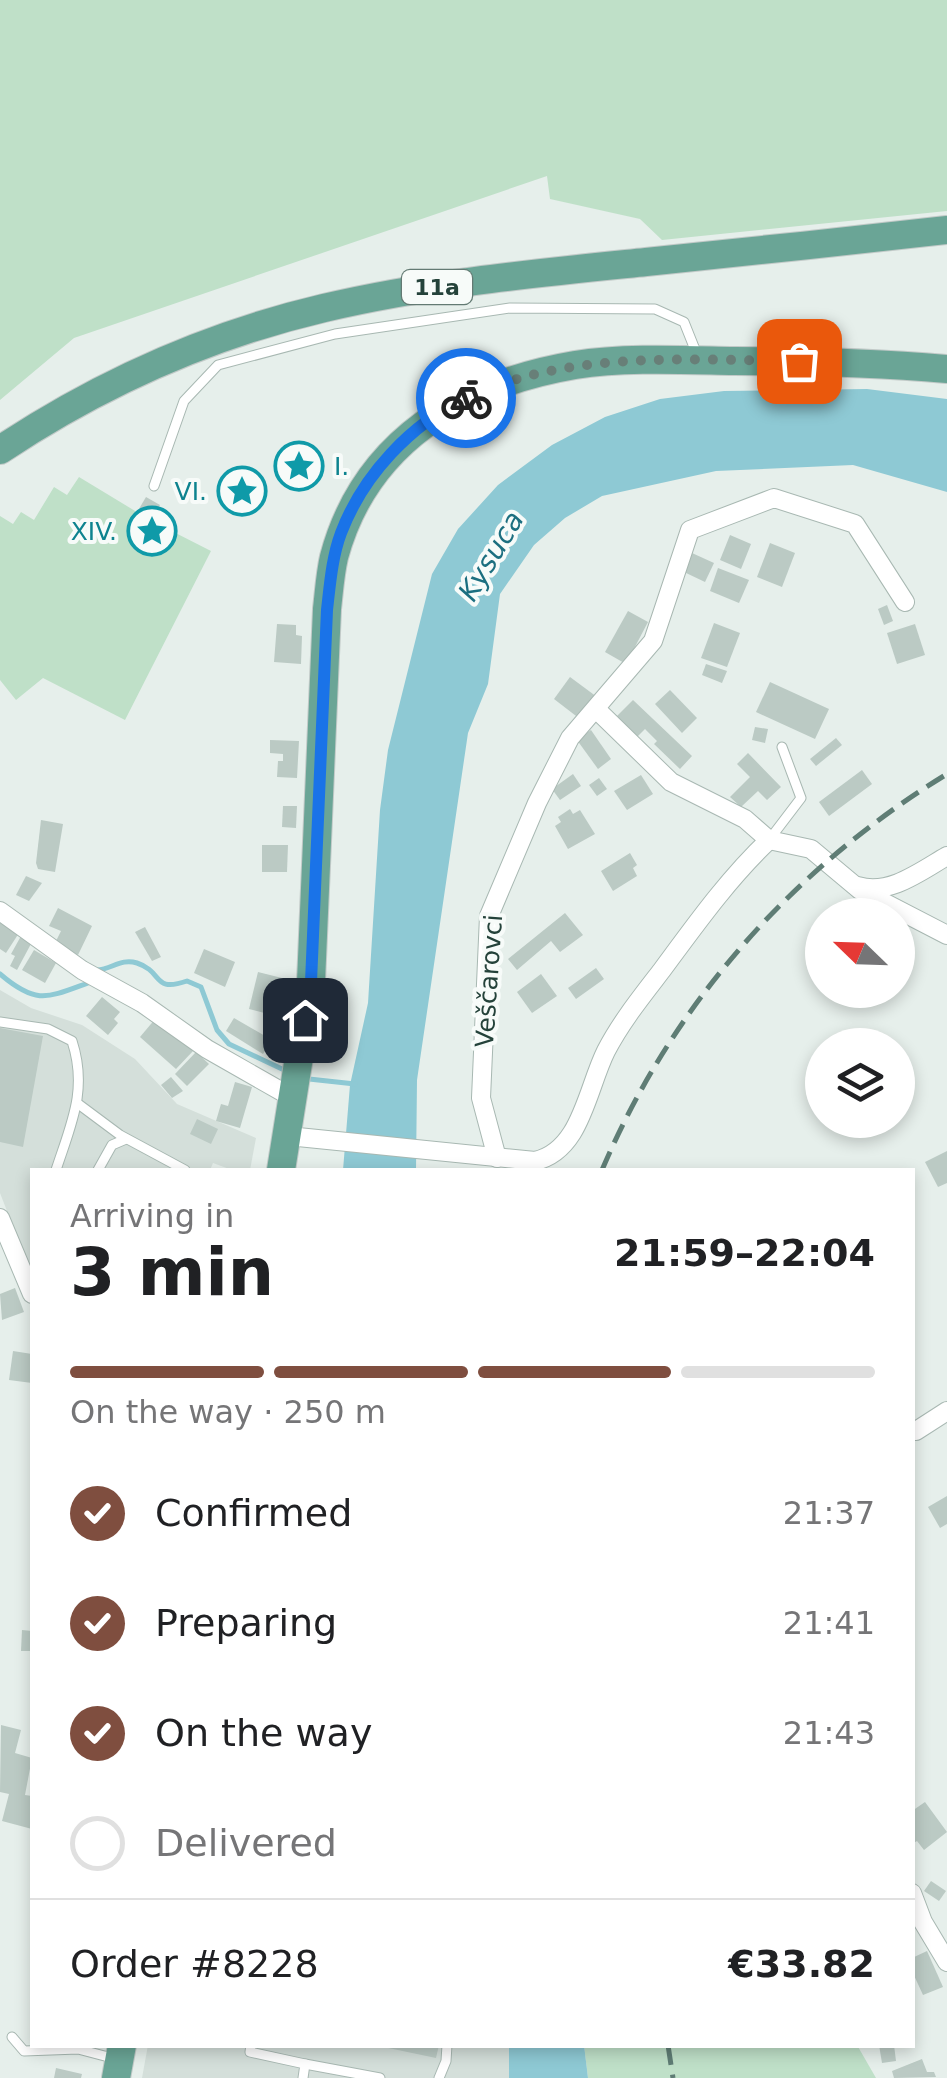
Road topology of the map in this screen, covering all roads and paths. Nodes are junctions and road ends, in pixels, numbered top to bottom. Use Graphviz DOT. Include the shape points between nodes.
graph roads {
  1 [pos="947,230"];
  2 [pos="699,360"];
  3 [pos="947,369"];
  4 [pos="0,450"];
  5 [pos="154,486"];
  6 [pos="906,602"];
  7 [pos="596,709"];
  8 [pos="782,747"];
  9 [pos="770,840"];
  10 [pos="947,856"];
  11 [pos="848,881"];
  12 [pos="0,911"];
  13 [pos="947,935"];
  14 [pos="0,1022"];
  15 [pos="293,1098"];
  16 [pos="77,1104"];
  17 [pos="288,1136"];
  18 [pos="126,1139"];
  19 [pos="497,1158"];
  20 [pos="57,1168"];
  21 [pos="99,1168"];
  22 [pos="181,1168"];
  23 [pos="281,1168"];
  24 [pos="0,1218"];
  25 [pos="30,1281"];
  26 [pos="945,1417"];
  27 [pos="916,1431"];
  28 [pos="915,1901"];
  29 [pos="947,1962"];
  30 [pos="12,2037"];
  31 [pos="251,2048"];
  32 [pos="447,2048"];
  33 [pos="119,2061"];
  34 [pos="306,2064"];
  35 [pos="303,2078"];
  36 [pos="380,2078"];
  37 [pos="439,2078"];
  1 -- 4 [label="main road, 11a" via="498,278 322,308 162,362"];
  2 -- 3 [label="main road"];
  2 -- 5 [label="lane" via="684,322 655,309 510,308 335,334 218,366 184,401"];
  2 -- 15 [label="main road" via="578,365 472,395 397,448 357,501 333,562 327,610 311,982"];
  6 -- 7 [label="street, Veščarovci" via="855,524 774,498 690,530 653,641"];
  7 -- 9 [label="street" via="671,782 746,819"];
  7 -- 19 [label="street, Veščarovci" via="570,738 536,803 489,916 482,1098"];
  8 -- 9 [label="lane" via="800,798"];
  9 -- 11 [label="street" via="811,850"];
  9 -- 19 [label="street" via="734,873 624,1021 568,1142 552,1157"];
  10 -- 11 [label="street" via="887,886 868,889"];
  11 -- 13 [label="street"];
  12 -- 15 [label="street" via="82,970"];
  14 -- 16 [label="lane" via="48,1029 72,1042 80,1067"];
  15 -- 17 [label="main road"];
  16 -- 18 [label="lane"];
  16 -- 20 [label="lane"];
  17 -- 19 [label="street"];
  17 -- 23 [label="main road"];
  18 -- 21 [label="lane" via="112,1145"];
  18 -- 22 [label="lane"];
  24 -- 25 [label="street"];
  26 -- 27 [label="street"];
  28 -- 29 [label="street"];
  30 -- 33 [label="lane" via="24,2051 78,2049"];
  31 -- 34 [label="lane"];
  32 -- 37 [label="lane"];
  34 -- 35 [label="lane"];
  34 -- 36 [label="lane"];
}
